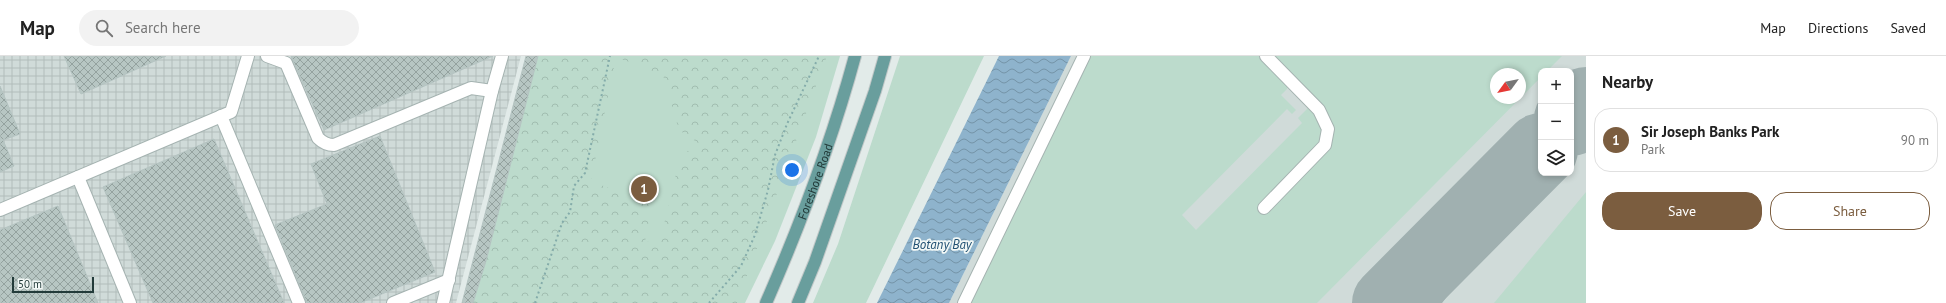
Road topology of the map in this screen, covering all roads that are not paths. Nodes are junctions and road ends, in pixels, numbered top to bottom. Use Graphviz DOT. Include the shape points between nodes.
graph roads {
  1 [pos="248,56"];
  2 [pos="267,56"];
  3 [pos="502,56"];
  4 [pos="855,56"];
  5 [pos="885,56"];
  6 [pos="1084,56"];
  7 [pos="1266,56"];
  8 [pos="492,91"];
  9 [pos="221,116"];
  10 [pos="78,177"];
  11 [pos="1264,208"];
  12 [pos="0,210"];
  13 [pos="449,280"];
  14 [pos="130,303"];
  15 [pos="299,303"];
  16 [pos="393,303"];
  17 [pos="443,303"];
  18 [pos="766,303"];
  19 [pos="798,303"];
  20 [pos="964,303"];
  1 -- 9 [label="lane" via="231,112"];
  2 -- 8 [label="lane" via="286,63 318,138 330,145 471,88"];
  3 -- 8 [label="lane"];
  4 -- 18 [label="main road, Foreshore Road" via="826,150"];
  5 -- 19 [label="main road" via="815,262"];
  6 -- 20 [label="lane"];
  7 -- 11 [label="lane" via="1319,110 1328,129 1325,145"];
  8 -- 13 [label="lane"];
  9 -- 10 [label="lane"];
  9 -- 15 [label="lane"];
  10 -- 12 [label="lane"];
  10 -- 14 [label="lane"];
  13 -- 16 [label="lane"];
  13 -- 17 [label="lane"];
}
